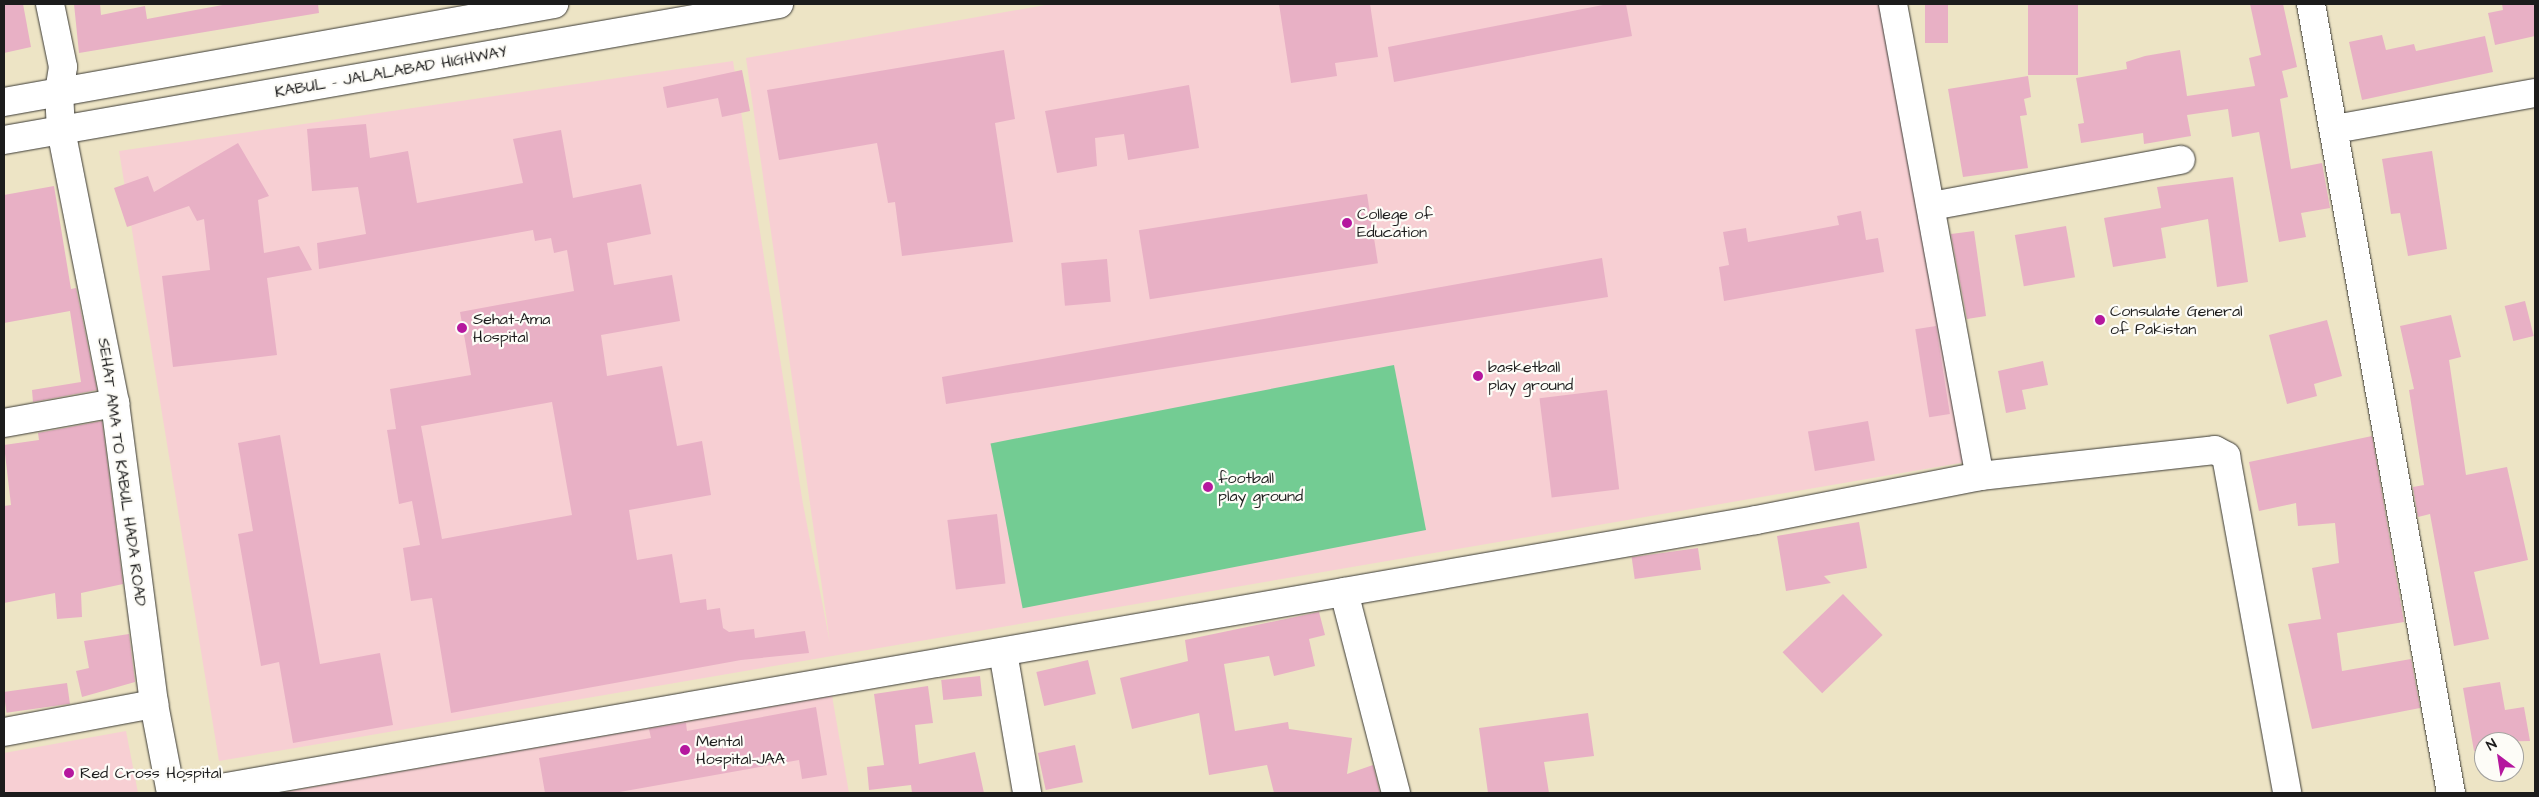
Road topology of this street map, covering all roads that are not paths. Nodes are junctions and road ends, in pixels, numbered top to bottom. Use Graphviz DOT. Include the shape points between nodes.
graph roads {
  1 [pos="50,4"];
  2 [pos="554,4"];
  3 [pos="779,4"];
  4 [pos="1893,4"];
  5 [pos="2311,4"];
  6 [pos="59,92"];
  7 [pos="2535,93"];
  8 [pos="4,102"];
  9 [pos="2335,129"];
  10 [pos="61,130"];
  11 [pos="4,140"];
  12 [pos="2181,160"];
  13 [pos="1932,206"];
  14 [pos="115,403"];
  15 [pos="4,423"];
  16 [pos="1980,476"];
  17 [pos="1344,592"];
  18 [pos="1003,652"];
  19 [pos="154,704"];
  20 [pos="4,732"];
  21 [pos="171,793"];
  22 [pos="192,793"];
  23 [pos="1027,793"];
  24 [pos="1396,793"];
  25 [pos="2287,793"];
  26 [pos="2451,793"];
  1 -- 6 [label="main road, SEHAT AMA TO KABUL HADA ROAD" via="63,68"];
  2 -- 6 [label="main road"];
  3 -- 10 [label="main road, KABUL - JALALABAD HIGHWAY"];
  4 -- 13 [label="main road"];
  5 -- 9 [label="main road"];
  6 -- 8 [label="main road"];
  6 -- 10 [label="main road, SEHAT AMA TO KABUL HADA ROAD"];
  7 -- 9 [label="main road"];
  9 -- 26 [label="main road"];
  10 -- 11 [label="main road, KABUL - JALALABAD HIGHWAY"];
  10 -- 14 [label="main road, SEHAT AMA TO KABUL HADA ROAD"];
  12 -- 13 [label="main road"];
  13 -- 16 [label="main road"];
  14 -- 15 [label="main road"];
  14 -- 19 [label="main road, SEHAT AMA TO KABUL HADA ROAD"];
  16 -- 17 [label="main road"];
  16 -- 25 [label="main road" via="2222,452"];
  17 -- 18 [label="main road"];
  17 -- 24 [label="main road"];
  18 -- 22 [label="main road"];
  18 -- 23 [label="main road"];
  19 -- 20 [label="main road"];
  19 -- 21 [label="main road, SEHAT AMA TO KABUL HADA ROAD"];
}
